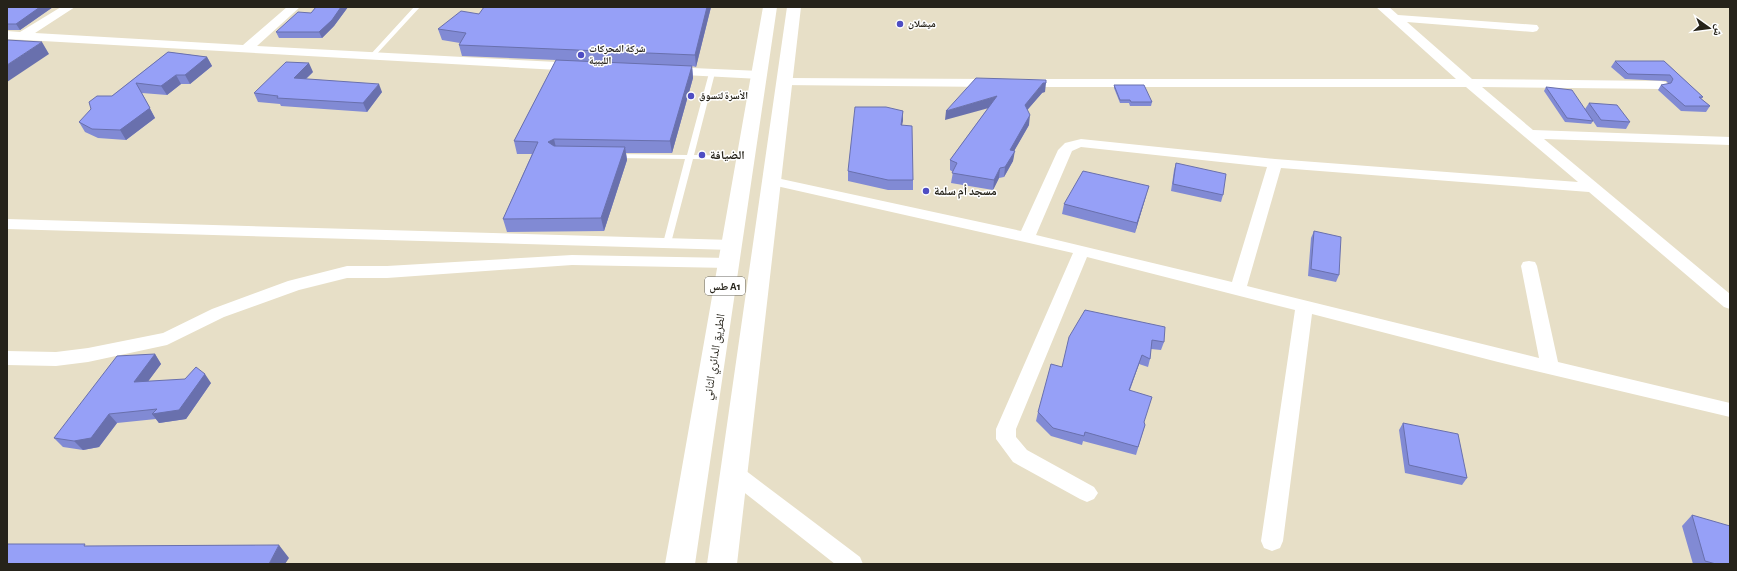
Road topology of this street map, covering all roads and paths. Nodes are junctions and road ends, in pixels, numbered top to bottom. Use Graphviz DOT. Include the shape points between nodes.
graph roads {
  1 [pos="70,7"];
  2 [pos="294,7"];
  3 [pos="417,7"];
  4 [pos="770,7"];
  5 [pos="794,7"];
  6 [pos="1382,7"];
  7 [pos="1395,18"];
  8 [pos="1533,28"];
  9 [pos="7,35"];
  10 [pos="22,36"];
  11 [pos="246,49"];
  12 [pos="372,56"];
  13 [pos="587,68"];
  14 [pos="658,71"];
  15 [pos="712,73"];
  16 [pos="760,75"];
  17 [pos="784,82"];
  18 [pos="1468,82"];
  19 [pos="1660,86"];
  20 [pos="1530,134"];
  21 [pos="1730,141"];
  22 [pos="604,156"];
  23 [pos="690,156"];
  24 [pos="746,158"];
  25 [pos="1275,163"];
  26 [pos="772,182"];
  27 [pos="1594,188"];
  28 [pos="7,224"];
  29 [pos="1026,238"];
  30 [pos="667,243"];
  31 [pos="1082,250"];
  32 [pos="730,254"];
  33 [pos="1529,266"];
  34 [pos="1238,289"];
  35 [pos="1730,303"];
  36 [pos="1304,306"];
  37 [pos="7,358"];
  38 [pos="1550,367"];
  39 [pos="1730,410"];
  40 [pos="734,473"];
  41 [pos="1087,493"];
  42 [pos="1272,541"];
  43 [pos="680,564"];
  44 [pos="722,564"];
  45 [pos="852,564"];
  1 -- 10 [label="street"];
  2 -- 11 [label="street"];
  3 -- 12 [label="lane"];
  4 -- 16 [label="highway, الطريق الدائري الثاني / طس A1"];
  5 -- 17 [label="highway, طس A1"];
  6 -- 7 [label="street"];
  7 -- 8 [label="street"];
  7 -- 18 [label="street"];
  9 -- 10 [label="street"];
  10 -- 11 [label="street"];
  11 -- 12 [label="street"];
  12 -- 13 [label="street"];
  14 -- 15 [label="street"];
  15 -- 16 [label="street"];
  15 -- 23 [label="lane"];
  16 -- 24 [label="highway, الطريق الدائري الثاني / طس A1"];
  17 -- 18 [label="street"];
  17 -- 26 [label="highway, طس A1"];
  18 -- 19 [label="street"];
  18 -- 20 [label="street"];
  20 -- 21 [label="street"];
  20 -- 27 [label="street"];
  22 -- 23 [label="lane"];
  23 -- 24 [label="lane"];
  23 -- 30 [label="lane"];
  24 -- 32 [label="highway, الطريق الدائري الثاني / طس A1"];
  25 -- 27 [label="street"];
  25 -- 29 [label="street" via="1074,144 1065,150"];
  25 -- 34 [label="street"];
  26 -- 29 [label="street"];
  26 -- 40 [label="highway, طس A1"];
  27 -- 35 [label="street"];
  28 -- 30 [label="street"];
  29 -- 31 [label="street"];
  30 -- 32 [label="street"];
  31 -- 34 [label="street"];
  31 -- 41 [label="street" via="1006,429 1006,439 1020,456"];
  32 -- 37 [label="street" via="347,272 294,285 218,313 167,339 56,359"];
  32 -- 43 [label="highway, الطريق الدائري الثاني / طس A1"];
  33 -- 38 [label="street"];
  34 -- 36 [label="street"];
  36 -- 38 [label="street"];
  36 -- 42 [label="street"];
  38 -- 39 [label="street"];
  40 -- 44 [label="highway, طس A1"];
  40 -- 45 [label="street"];
}
